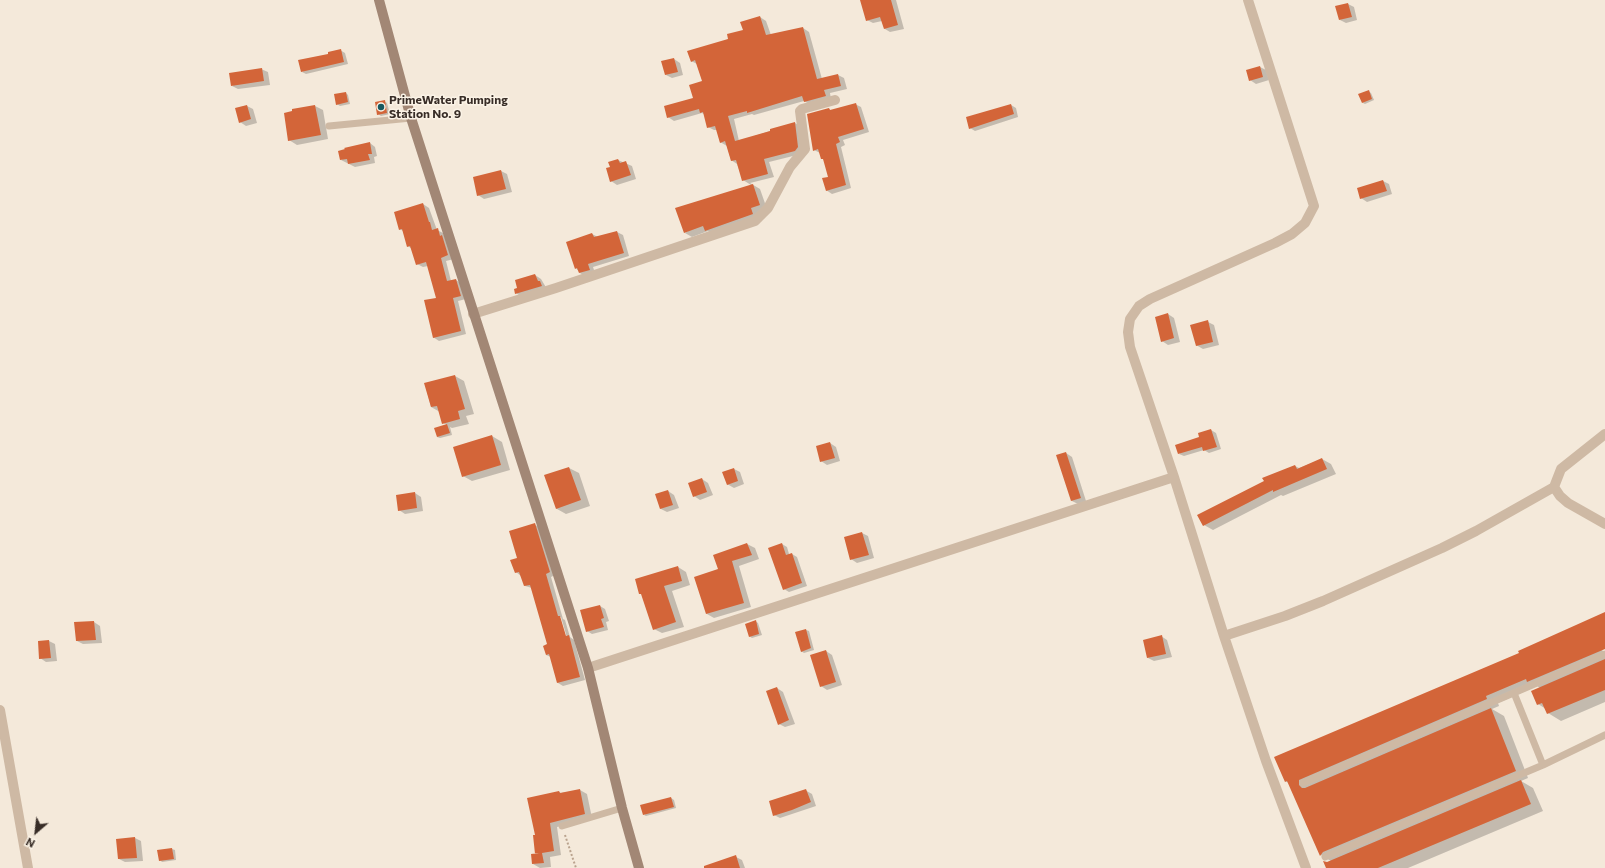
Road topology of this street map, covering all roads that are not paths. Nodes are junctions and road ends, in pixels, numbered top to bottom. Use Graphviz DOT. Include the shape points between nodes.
graph roads {
  1 [pos="379,0"];
  2 [pos="1248,0"];
  3 [pos="835,100"];
  4 [pos="411,118"];
  5 [pos="329,126"];
  6 [pos="473,314"];
  7 [pos="1605,434"];
  8 [pos="1174,476"];
  9 [pos="1554,487"];
  10 [pos="1605,524"];
  11 [pos="1224,636"];
  12 [pos="1605,654"];
  13 [pos="588,668"];
  14 [pos="1514,693"];
  15 [pos="0,710"];
  16 [pos="1605,735"];
  17 [pos="1543,765"];
  18 [pos="1303,783"];
  19 [pos="622,808"];
  20 [pos="562,826"];
  21 [pos="1325,857"];
  22 [pos="28,868"];
  23 [pos="639,868"];
  24 [pos="1306,868"];
  1 -- 4 [label="street"];
  2 -- 8 [label="street" via="1314,206 1306,222 1292,234 1150,299 1139,306 1132,315 1128,332 1130,347"];
  3 -- 6 [label="street" via="800,111 805,149 790,168 768,208 755,221"];
  4 -- 5 [label="lane"];
  4 -- 6 [label="street"];
  6 -- 13 [label="street"];
  7 -- 9 [label="street" via="1561,469"];
  8 -- 11 [label="street"];
  8 -- 13 [label="street"];
  9 -- 10 [label="street" via="1568,503"];
  9 -- 11 [label="street" via="1442,548 1285,616"];
  11 -- 24 [label="street" via="1266,761"];
  12 -- 14 [label="lane"];
  13 -- 19 [label="street"];
  14 -- 17 [label="lane"];
  14 -- 18 [label="lane"];
  15 -- 22 [label="street"];
  16 -- 17 [label="lane"];
  17 -- 21 [label="lane"];
  19 -- 20 [label="lane"];
  19 -- 23 [label="street"];
}
